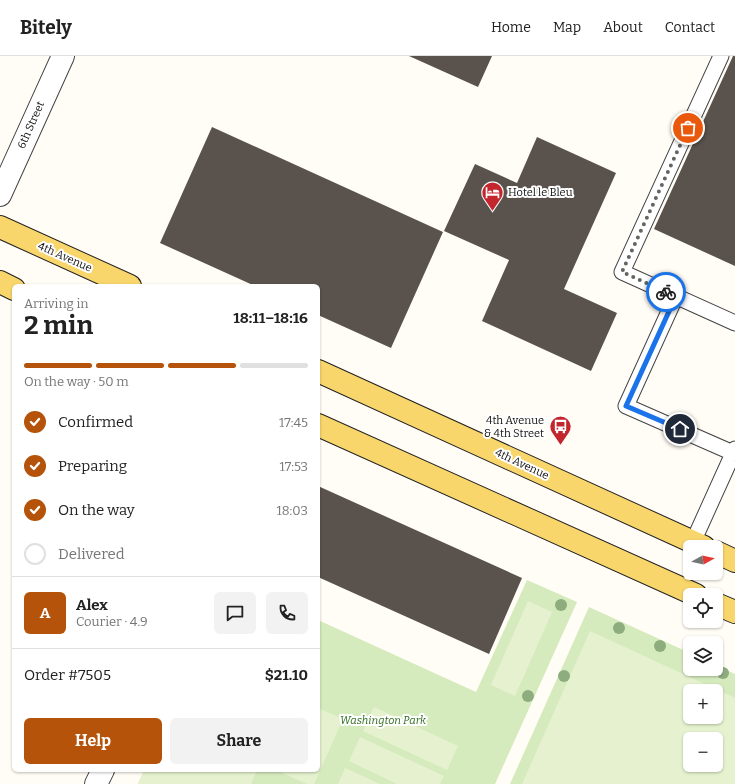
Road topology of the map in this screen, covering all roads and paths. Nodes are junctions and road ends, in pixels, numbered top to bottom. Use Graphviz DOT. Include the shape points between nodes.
graph roads {
  1 [pos="63,56"];
  2 [pos="721,56"];
  3 [pos="0,195"];
  4 [pos="0,227"];
  5 [pos="0,282"];
  6 [pos="126,284"];
  7 [pos="12,288"];
  8 [pos="676,296"];
  9 [pos="735,323"];
  10 [pos="320,372"];
  11 [pos="320,426"];
  12 [pos="734,451"];
  13 [pos="690,540"];
  14 [pos="701,540"];
  15 [pos="723,555"];
  16 [pos="735,561"];
  17 [pos="683,589"];
  18 [pos="723,607"];
  19 [pos="735,612"];
  20 [pos="102,772"];
  21 [pos="96,784"];
  1 -- 3 [label="street, 6th Street"];
  2 -- 8 [label="lane" via="622,272"];
  4 -- 6 [label="main road, 4th Avenue"];
  5 -- 7 [label="main road"];
  8 -- 9 [label="lane"];
  8 -- 12 [label="lane" via="626,406"];
  10 -- 13 [label="main road, 4th Avenue"];
  11 -- 17 [label="main road"];
  12 -- 14 [label="lane"];
  15 -- 16 [label="main road"];
  18 -- 19 [label="main road"];
  20 -- 21 [label="street"];
}
